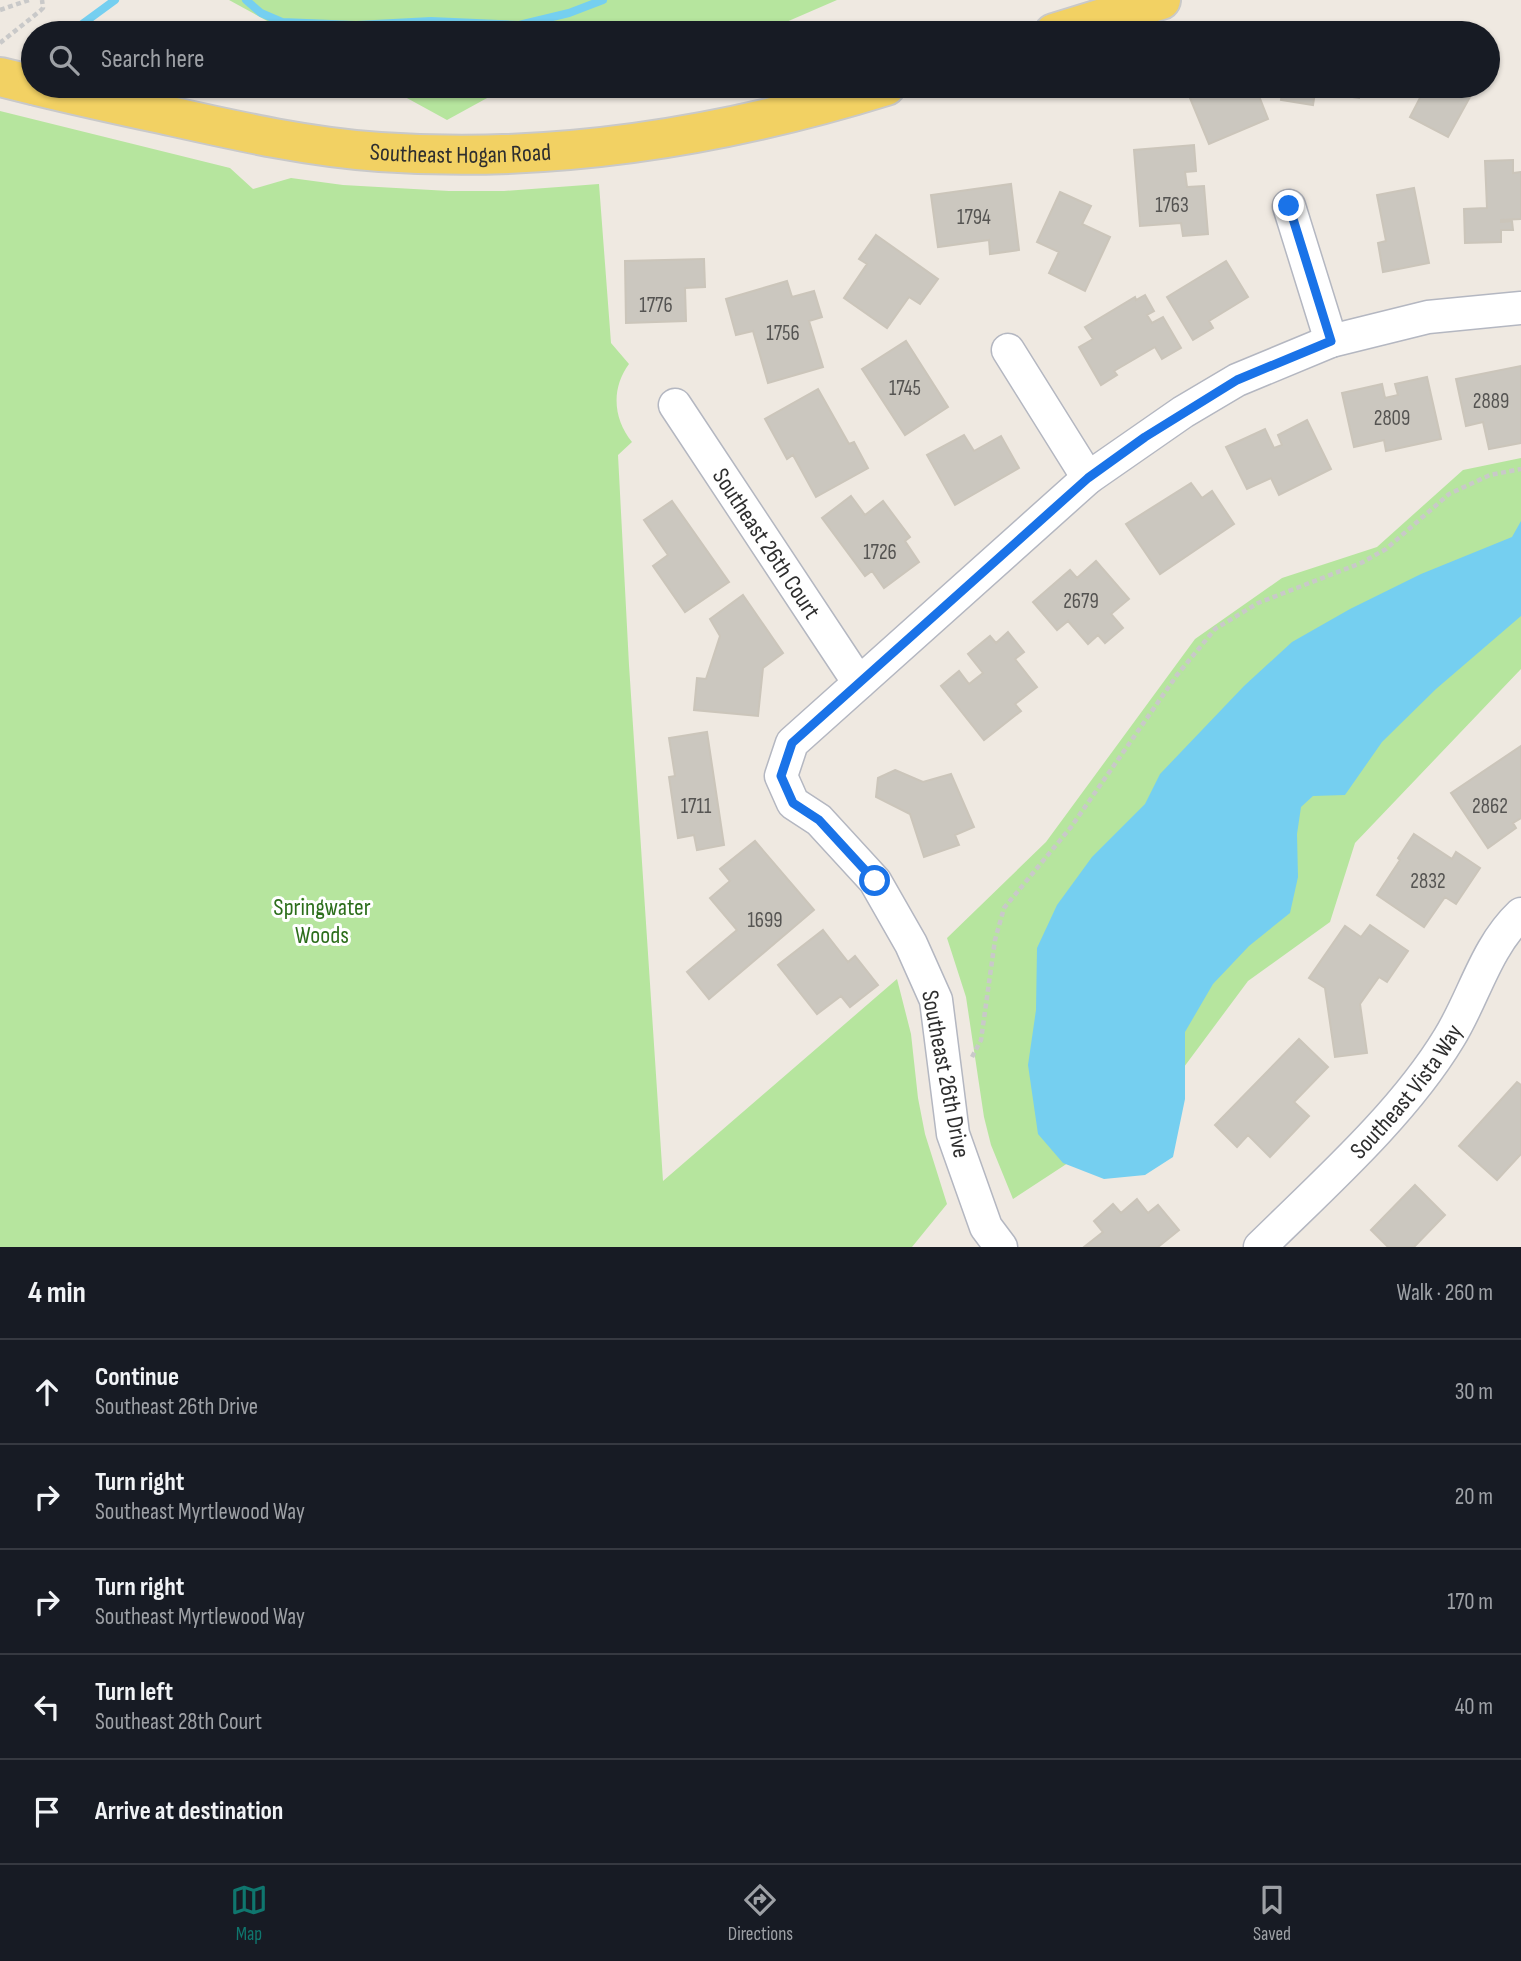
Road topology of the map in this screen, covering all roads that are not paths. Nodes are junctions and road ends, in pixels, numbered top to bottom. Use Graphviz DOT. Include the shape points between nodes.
graph roads {
  1 [pos="1161,0"];
  2 [pos="1093,21"];
  3 [pos="0,76"];
  4 [pos="21,82"];
  5 [pos="90,98"];
  6 [pos="844,98"];
  7 [pos="1289,206"];
  8 [pos="1521,308"];
  9 [pos="1331,341"];
  10 [pos="1008,350"];
  11 [pos="675,405"];
  12 [pos="1088,478"];
  13 [pos="859,683"];
  14 [pos="1521,914"];
  15 [pos="1001,1247"];
  16 [pos="1260,1247"];
  1 -- 2 [label="main road"];
  3 -- 4 [label="main road, Southeast Hogan Road"];
  5 -- 6 [label="main road, Southeast Hogan Road" via="320,145 473,155 561,152 685,136"];
  7 -- 9 [label="street"];
  8 -- 9 [label="street" via="1428,317"];
  9 -- 12 [label="street" via="1237,380"];
  10 -- 12 [label="street"];
  11 -- 13 [label="street, Southeast 26th Court"];
  12 -- 13 [label="street"];
  13 -- 15 [label="street, Southeast 26th Drive" via="792,743 781,776 793,803 819,820 875,881 911,944 936,1000 953,1134 986,1227"];
  14 -- 16 [label="street, Southeast Vista Way" via="1480,972 1450,1038 1400,1104"];
}
